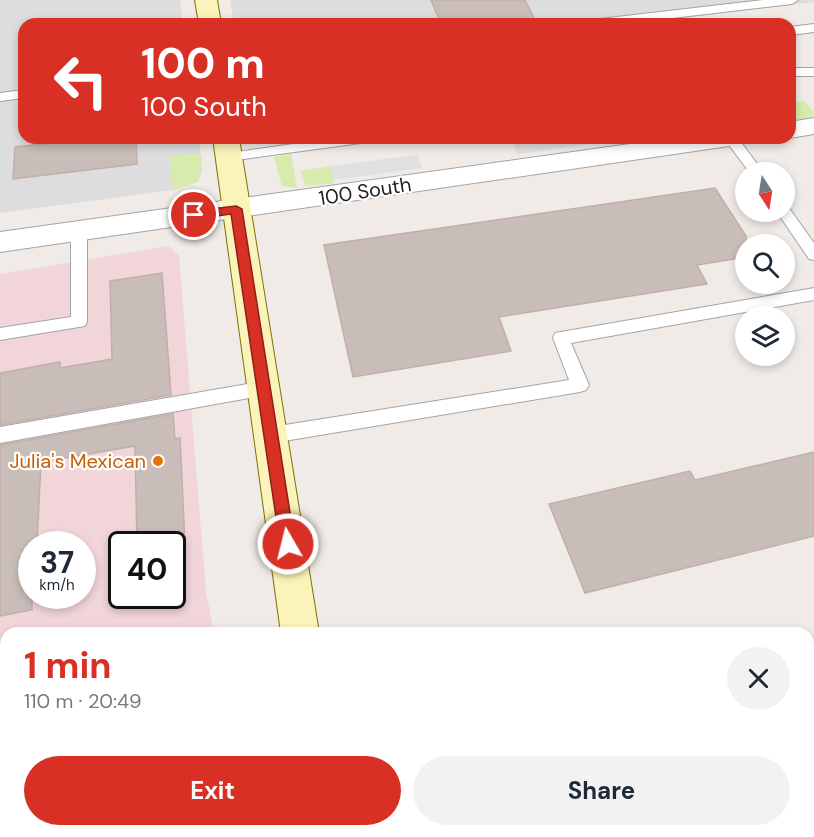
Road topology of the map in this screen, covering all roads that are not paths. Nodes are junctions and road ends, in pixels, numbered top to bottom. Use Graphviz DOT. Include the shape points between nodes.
graph roads {
  1 [pos="206,0"];
  2 [pos="792,0"];
  3 [pos="209,18"];
  4 [pos="641,18"];
  5 [pos="814,28"];
  6 [pos="796,31"];
  7 [pos="796,70"];
  8 [pos="814,72"];
  9 [pos="796,73"];
  10 [pos="814,88"];
  11 [pos="18,95"];
  12 [pos="0,97"];
  13 [pos="814,126"];
  14 [pos="796,129"];
  15 [pos="283,144"];
  16 [pos="688,144"];
  17 [pos="735,144"];
  18 [pos="227,148"];
  19 [pos="748,162"];
  20 [pos="236,209"];
  21 [pos="791,222"];
  22 [pos="79,231"];
  23 [pos="0,243"];
  24 [pos="814,255"];
  25 [pos="814,294"];
  26 [pos="0,334"];
  27 [pos="265,388"];
  28 [pos="0,435"];
  29 [pos="272,435"];
  30 [pos="296,627"];
  1 -- 3 [label="street"];
  2 -- 4 [label="lane"];
  5 -- 6 [label="lane"];
  7 -- 8 [label="lane"];
  9 -- 10 [label="lane"];
  11 -- 12 [label="lane"];
  13 -- 14 [label="street"];
  15 -- 18 [label="lane"];
  16 -- 20 [label="street, 100 South"];
  17 -- 19 [label="lane"];
  18 -- 20 [label="street"];
  20 -- 22 [label="street, 100 South"];
  20 -- 27 [label="street"];
  21 -- 24 [label="lane"];
  22 -- 23 [label="street, 100 South"];
  22 -- 26 [label="lane" via="79,322"];
  25 -- 29 [label="lane" via="561,338 580,385"];
  27 -- 28 [label="lane"];
  27 -- 29 [label="street"];
  29 -- 30 [label="street"];
}
